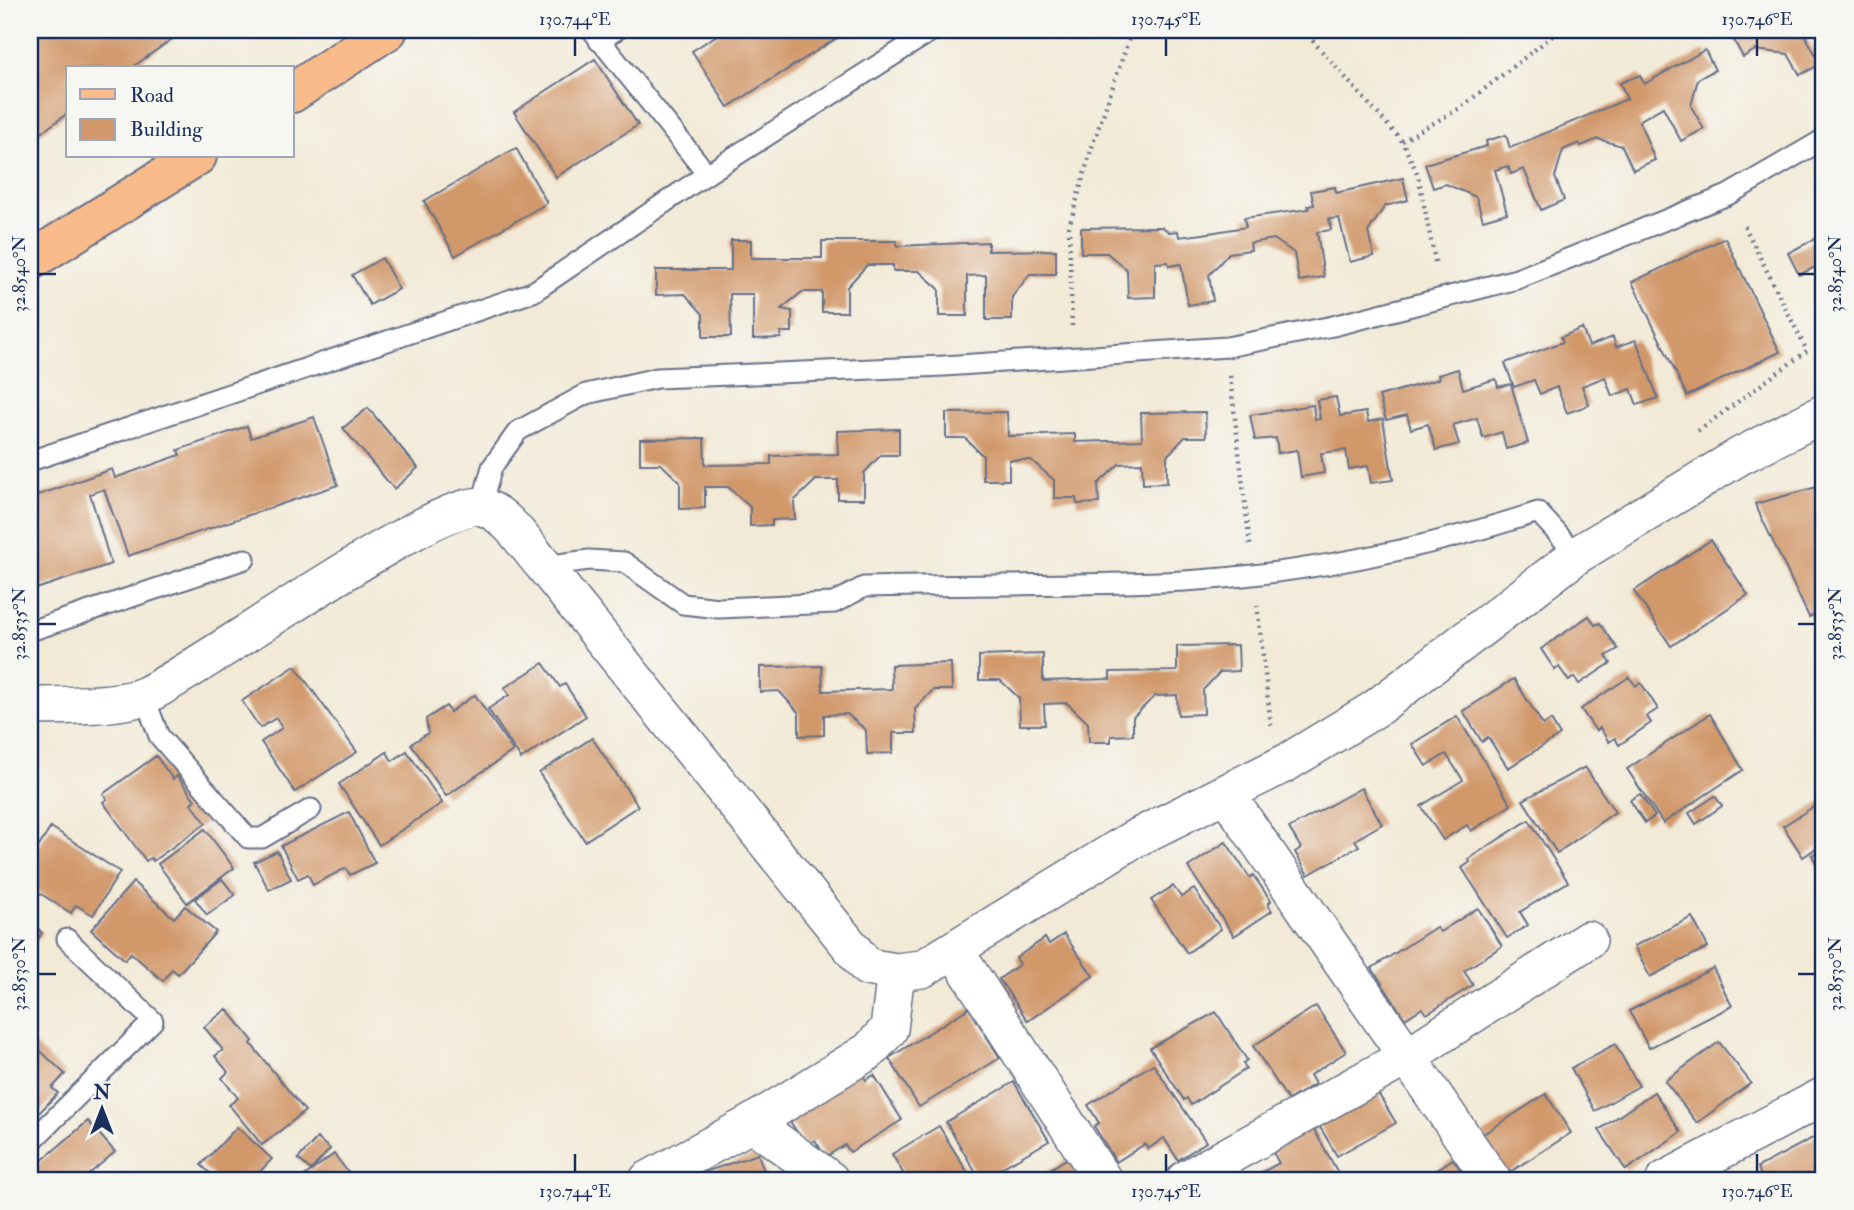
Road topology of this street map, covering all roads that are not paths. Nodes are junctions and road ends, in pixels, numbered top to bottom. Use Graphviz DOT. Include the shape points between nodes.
graph roads {
  1 [pos="388,30"];
  2 [pos="616,30"];
  3 [pos="933,30"];
  4 [pos="596,35"];
  5 [pos="294,92"];
  6 [pos="1824,139"];
  7 [pos="194,158"];
  8 [pos="707,174"];
  9 [pos="30,261"];
  10 [pos="1824,413"];
  11 [pos="30,461"];
  12 [pos="481,506"];
  13 [pos="1577,555"];
  14 [pos="245,559"];
  15 [pos="544,566"];
  16 [pos="30,631"];
  17 [pos="144,696"];
  18 [pos="30,706"];
  19 [pos="1226,794"];
  20 [pos="312,809"];
  21 [pos="67,939"];
  22 [pos="1588,940"];
  23 [pos="955,951"];
  24 [pos="896,972"];
  25 [pos="1408,1056"];
  26 [pos="1824,1097"];
  27 [pos="752,1124"];
  28 [pos="30,1143"];
  29 [pos="648,1180"];
  30 [pos="830,1180"];
  31 [pos="1103,1180"];
  32 [pos="1185,1180"];
  33 [pos="1492,1180"];
  34 [pos="1665,1180"];
  1 -- 5 [label="main road"];
  2 -- 4 [label="lane"];
  3 -- 8 [label="lane"];
  4 -- 8 [label="lane"];
  6 -- 12 [label="lane" via="1728,195 1517,279 1333,326 1227,347 657,378 586,394 518,431 492,467"];
  7 -- 9 [label="main road"];
  8 -- 11 [label="lane" via="533,292"];
  10 -- 13 [label="street" via="1740,456"];
  12 -- 15 [label="street" via="499,515"];
  12 -- 17 [label="street" via="447,513"];
  13 -- 15 [label="lane" via="1538,512 1391,552 1253,573 1184,580 864,587 834,603 719,608 683,604 624,562 589,559"];
  13 -- 19 [label="street" via="1375,709"];
  14 -- 16 [label="lane"];
  15 -- 24 [label="street" via="867,967"];
  17 -- 18 [label="street"];
  17 -- 20 [label="lane" via="159,736 248,838 262,838"];
  19 -- 23 [label="street" via="1132,841"];
  19 -- 25 [label="street"];
  21 -- 28 [label="lane" via="153,1021"];
  22 -- 25 [label="street"];
  23 -- 24 [label="street" via="922,969"];
  23 -- 31 [label="street"];
  24 -- 27 [label="street" via="889,1029 869,1051"];
  25 -- 32 [label="street"];
  25 -- 33 [label="street"];
  26 -- 34 [label="street"];
  27 -- 29 [label="street"];
  27 -- 30 [label="street"];
}
